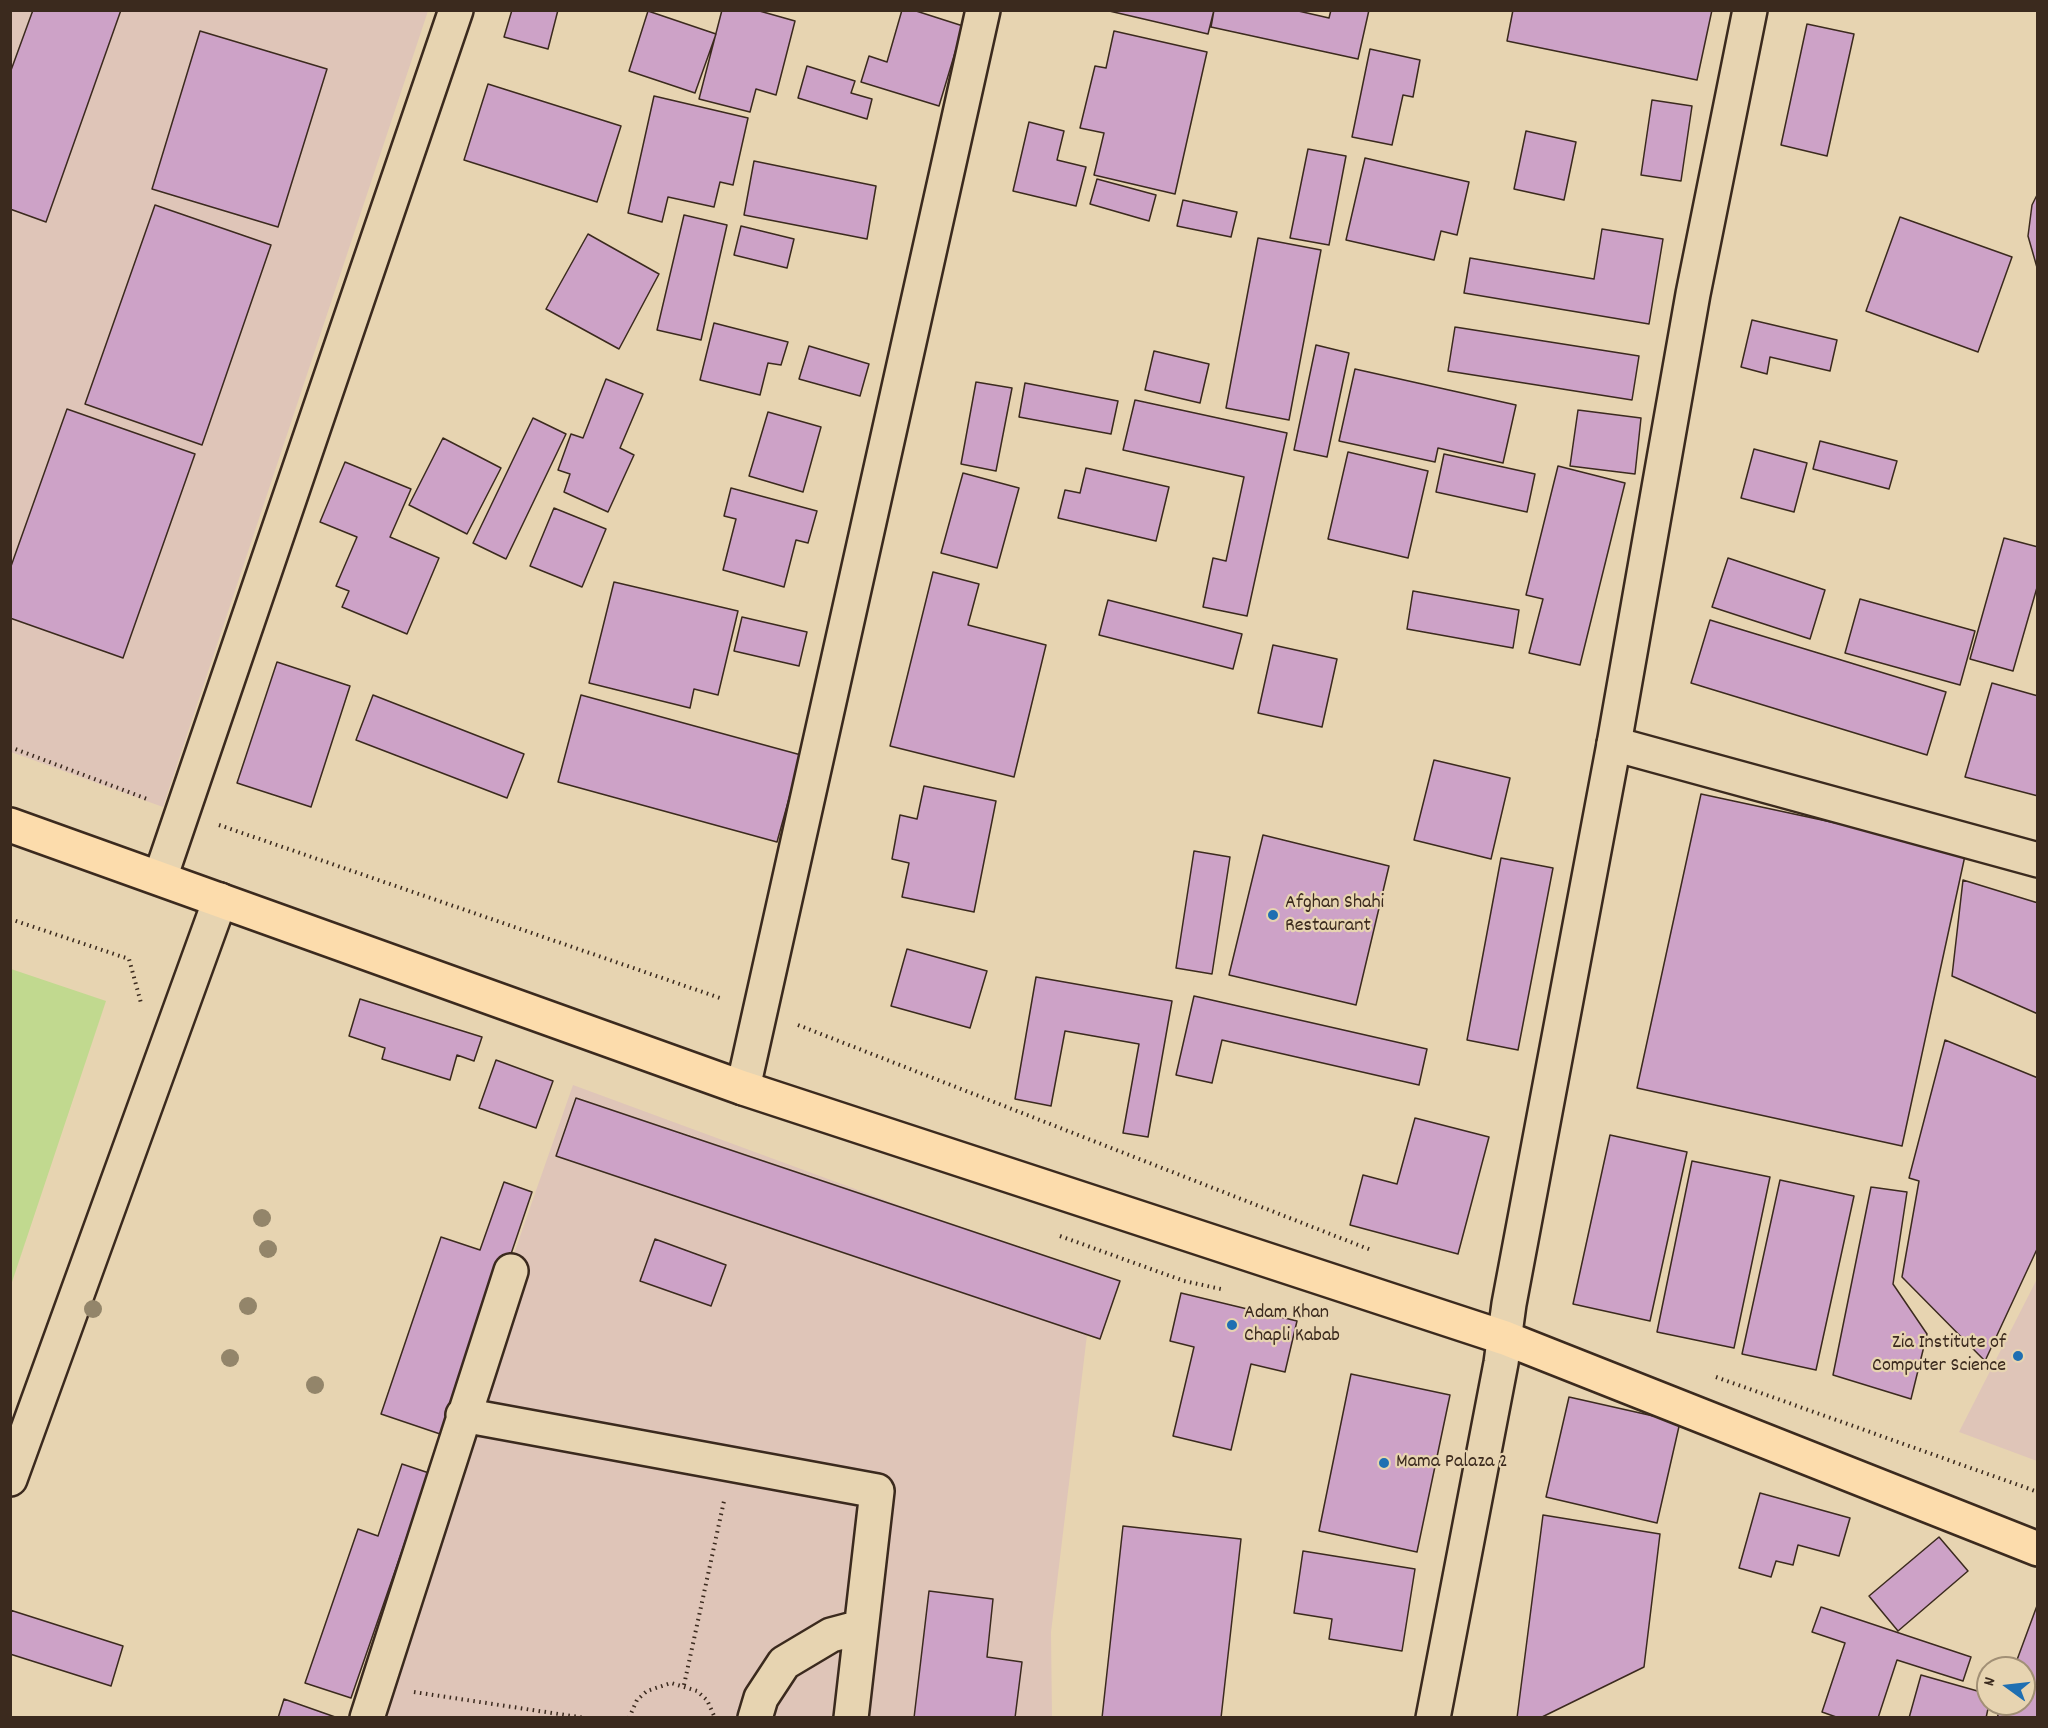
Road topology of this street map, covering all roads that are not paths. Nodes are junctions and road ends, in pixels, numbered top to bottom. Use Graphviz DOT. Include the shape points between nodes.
graph roads {
  1 [pos="456,10"];
  2 [pos="983,10"];
  3 [pos="1750,10"];
  4 [pos="1614,744"];
  5 [pos="10,825"];
  6 [pos="2037,860"];
  7 [pos="160,878"];
  8 [pos="220,900"];
  9 [pos="743,1088"];
  10 [pos="511,1271"];
  11 [pos="1505,1338"];
  12 [pos="463,1415"];
  13 [pos="10,1479"];
  14 [pos="2037,1549"];
  15 [pos="861,1627"];
  16 [pos="371,1702"];
  17 [pos="755,1718"];
  18 [pos="850,1718"];
  19 [pos="1434,1718"];
  1 -- 7 [label="street"];
  2 -- 9 [label="street"];
  3 -- 4 [label="street" via="1693,294"];
  4 -- 6 [label="street"];
  4 -- 11 [label="street"];
  5 -- 7 [label="main road"];
  7 -- 8 [label="main road"];
  8 -- 9 [label="main road"];
  8 -- 13 [label="street"];
  9 -- 11 [label="main road"];
  10 -- 12 [label="street"];
  11 -- 14 [label="main road"];
  11 -- 19 [label="street"];
  12 -- 15 [label="street" via="877,1491"];
  12 -- 16 [label="street"];
  15 -- 17 [label="street" via="831,1635 784,1663 761,1698"];
  15 -- 18 [label="street"];
}
